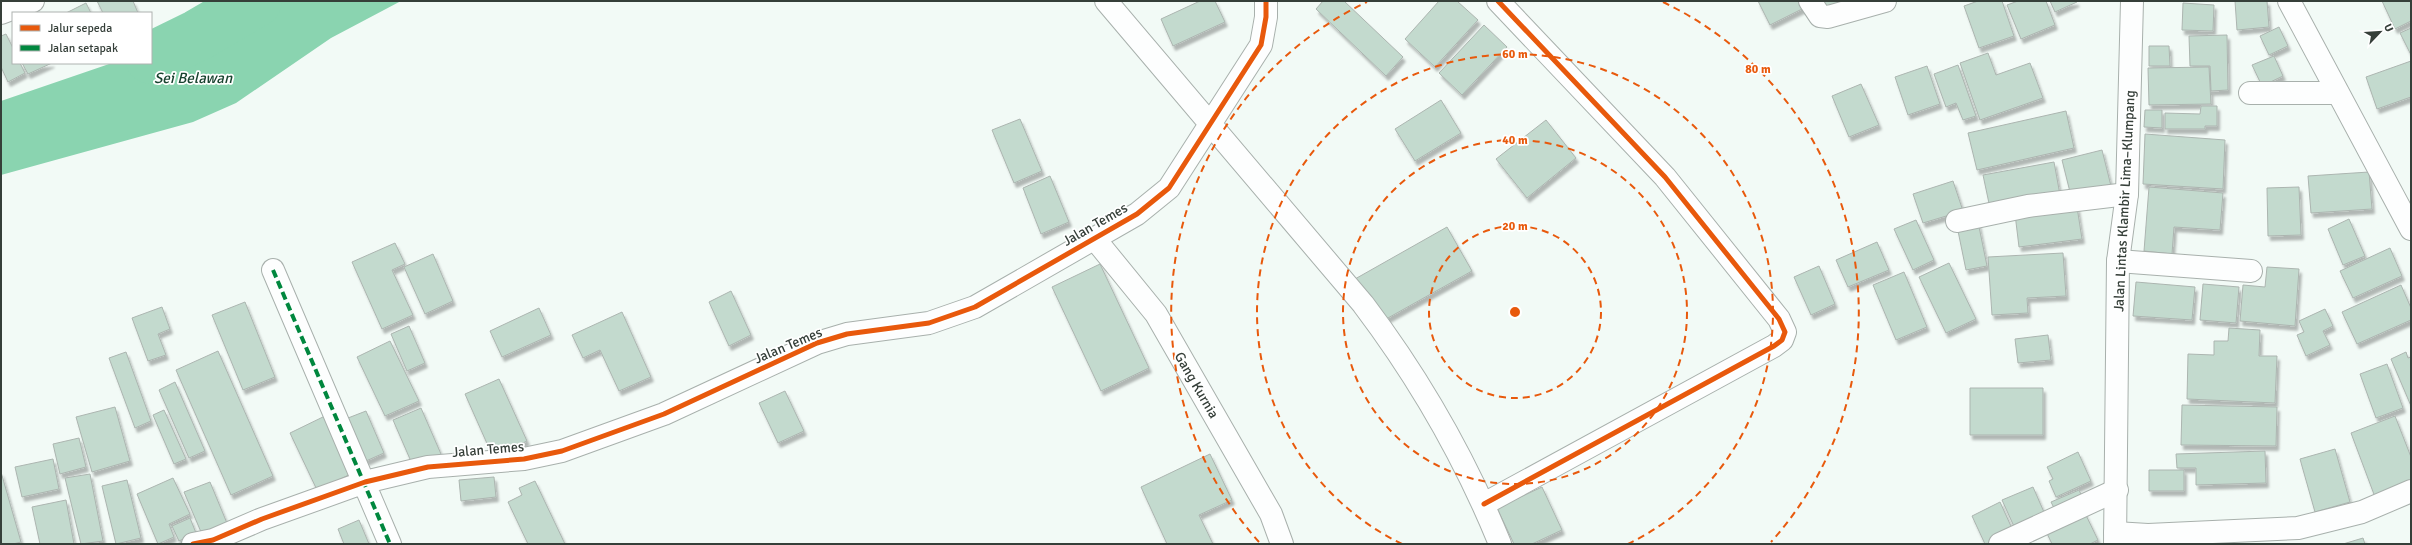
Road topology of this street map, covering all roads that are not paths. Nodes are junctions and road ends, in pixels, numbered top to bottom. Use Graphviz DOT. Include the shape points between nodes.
graph roads {
  1 [pos="33,1"];
  2 [pos="1106,1"];
  3 [pos="1266,1"];
  4 [pos="1498,1"];
  5 [pos="1810,1"];
  6 [pos="1884,1"];
  7 [pos="2132,1"];
  8 [pos="2289,1"];
  9 [pos="1,13"];
  10 [pos="2250,92"];
  11 [pos="2337,93"];
  12 [pos="1211,124"];
  13 [pos="2127,194"];
  14 [pos="1957,221"];
  15 [pos="2411,228"];
  16 [pos="1094,238"];
  17 [pos="2118,261"];
  18 [pos="273,270"];
  19 [pos="2251,271"];
  20 [pos="365,482"];
  21 [pos="2117,490"];
  22 [pos="2411,491"];
  23 [pos="1484,504"];
  24 [pos="2115,538"];
  25 [pos="193,544"];
  26 [pos="390,544"];
  27 [pos="1282,544"];
  28 [pos="1500,544"];
  29 [pos="2000,544"];
  1 -- 9 [label="street"];
  2 -- 12 [label="street"];
  3 -- 12 [label="street, Jalan Temes" via="1261,45"];
  4 -- 23 [label="street" via="1665,177 1779,319 1786,332 1782,340 1774,346"];
  5 -- 6 [label="street" via="1820,16 1828,17"];
  7 -- 13 [label="street, Jalan Lintas Klambir Lima–Klumpang"];
  8 -- 11 [label="street"];
  10 -- 11 [label="street"];
  11 -- 15 [label="street"];
  12 -- 16 [label="street, Jalan Temes" via="1169,188 1151,204"];
  12 -- 23 [label="street" via="1363,304 1399,352 1438,415"];
  13 -- 14 [label="street" via="2028,206"];
  13 -- 17 [label="street, Jalan Lintas Klambir Lima–Klumpang"];
  16 -- 20 [label="street, Jalan Temes" via="957,315 929,323 847,334 817,343 664,414 562,451 524,459 428,467"];
  16 -- 27 [label="street, Gang Kurnia" via="1156,314 1271,514"];
  17 -- 19 [label="street"];
  17 -- 21 [label="street, Jalan Lintas Klambir Lima–Klumpang"];
  18 -- 20 [label="street"];
  20 -- 25 [label="street, Jalan Temes" via="262,519 213,540"];
  20 -- 26 [label="street"];
  21 -- 24 [label="street, Jalan Lintas Klambir Lima–Klumpang"];
  21 -- 29 [label="street"];
  22 -- 24 [label="street" via="2362,512 2298,528"];
  23 -- 28 [label="street"];
}
